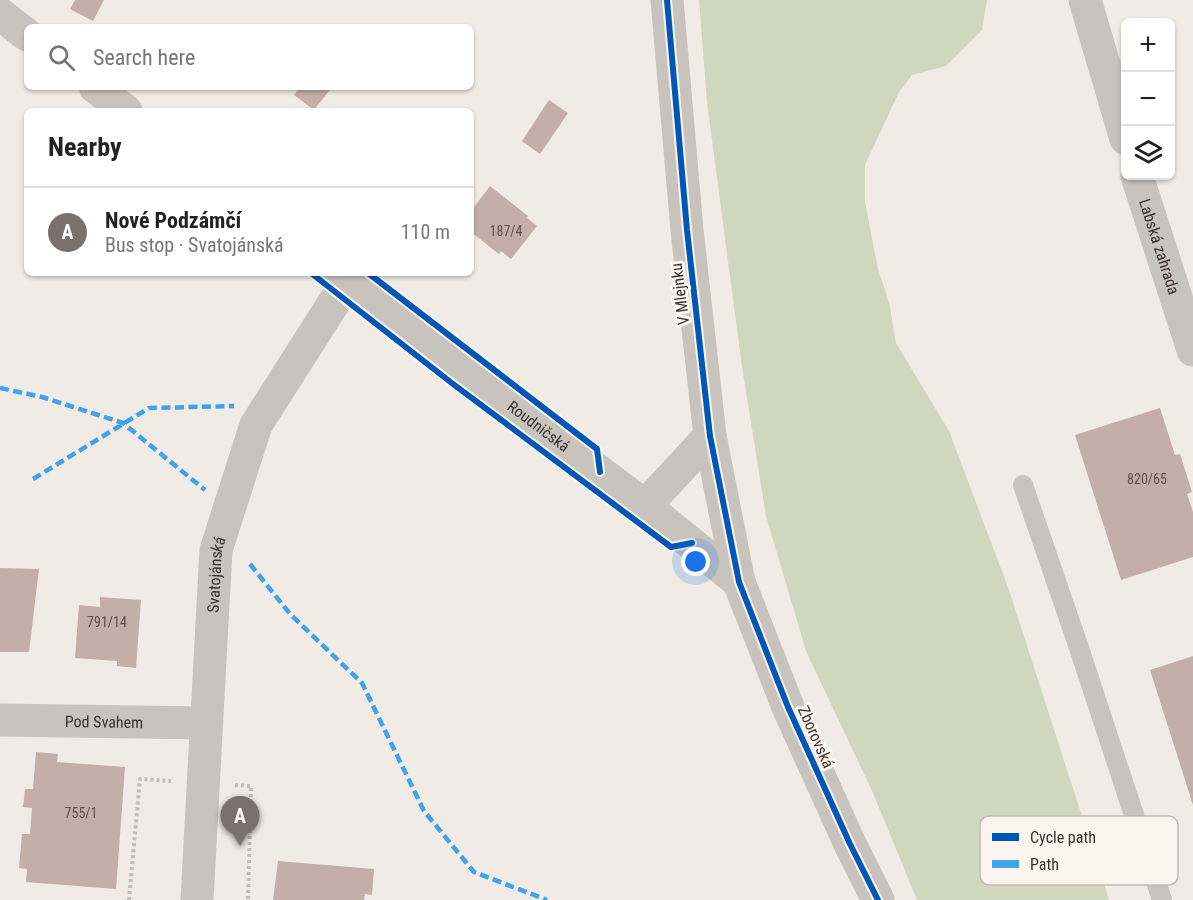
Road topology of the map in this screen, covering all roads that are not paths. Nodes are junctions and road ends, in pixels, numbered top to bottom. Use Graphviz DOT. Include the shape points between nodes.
graph roads {
  1 [pos="667,0"];
  2 [pos="1085,0"];
  3 [pos="0,14"];
  4 [pos="24,33"];
  5 [pos="99,90"];
  6 [pos="122,108"];
  7 [pos="1121,126"];
  8 [pos="1138,180"];
  9 [pos="341,278"];
  10 [pos="1193,350"];
  11 [pos="711,436"];
  12 [pos="1023,485"];
  13 [pos="645,506"];
  14 [pos="739,582"];
  15 [pos="0,720"];
  16 [pos="207,723"];
  17 [pos="1134,816"];
  18 [pos="1157,885"];
  19 [pos="197,900"];
  20 [pos="878,900"];
  21 [pos="1162,900"];
  1 -- 11 [label="street, V Mlejnku" via="687,230"];
  2 -- 7 [label="street"];
  3 -- 4 [label="street"];
  5 -- 6 [label="street"];
  8 -- 10 [label="street, Labská zahrada"];
  9 -- 13 [label="street, Roudničská"];
  9 -- 16 [label="street, Svatojánská" via="256,425 216,550"];
  11 -- 13 [label="street"];
  11 -- 14 [label="street, V Mlejnku"];
  12 -- 17 [label="lane"];
  13 -- 14 [label="street, Roudničská"];
  14 -- 20 [label="street, Zborovská" via="788,708"];
  15 -- 16 [label="street, Pod Svahem"];
  16 -- 19 [label="street, Svatojánská"];
  18 -- 21 [label="lane"];
}
